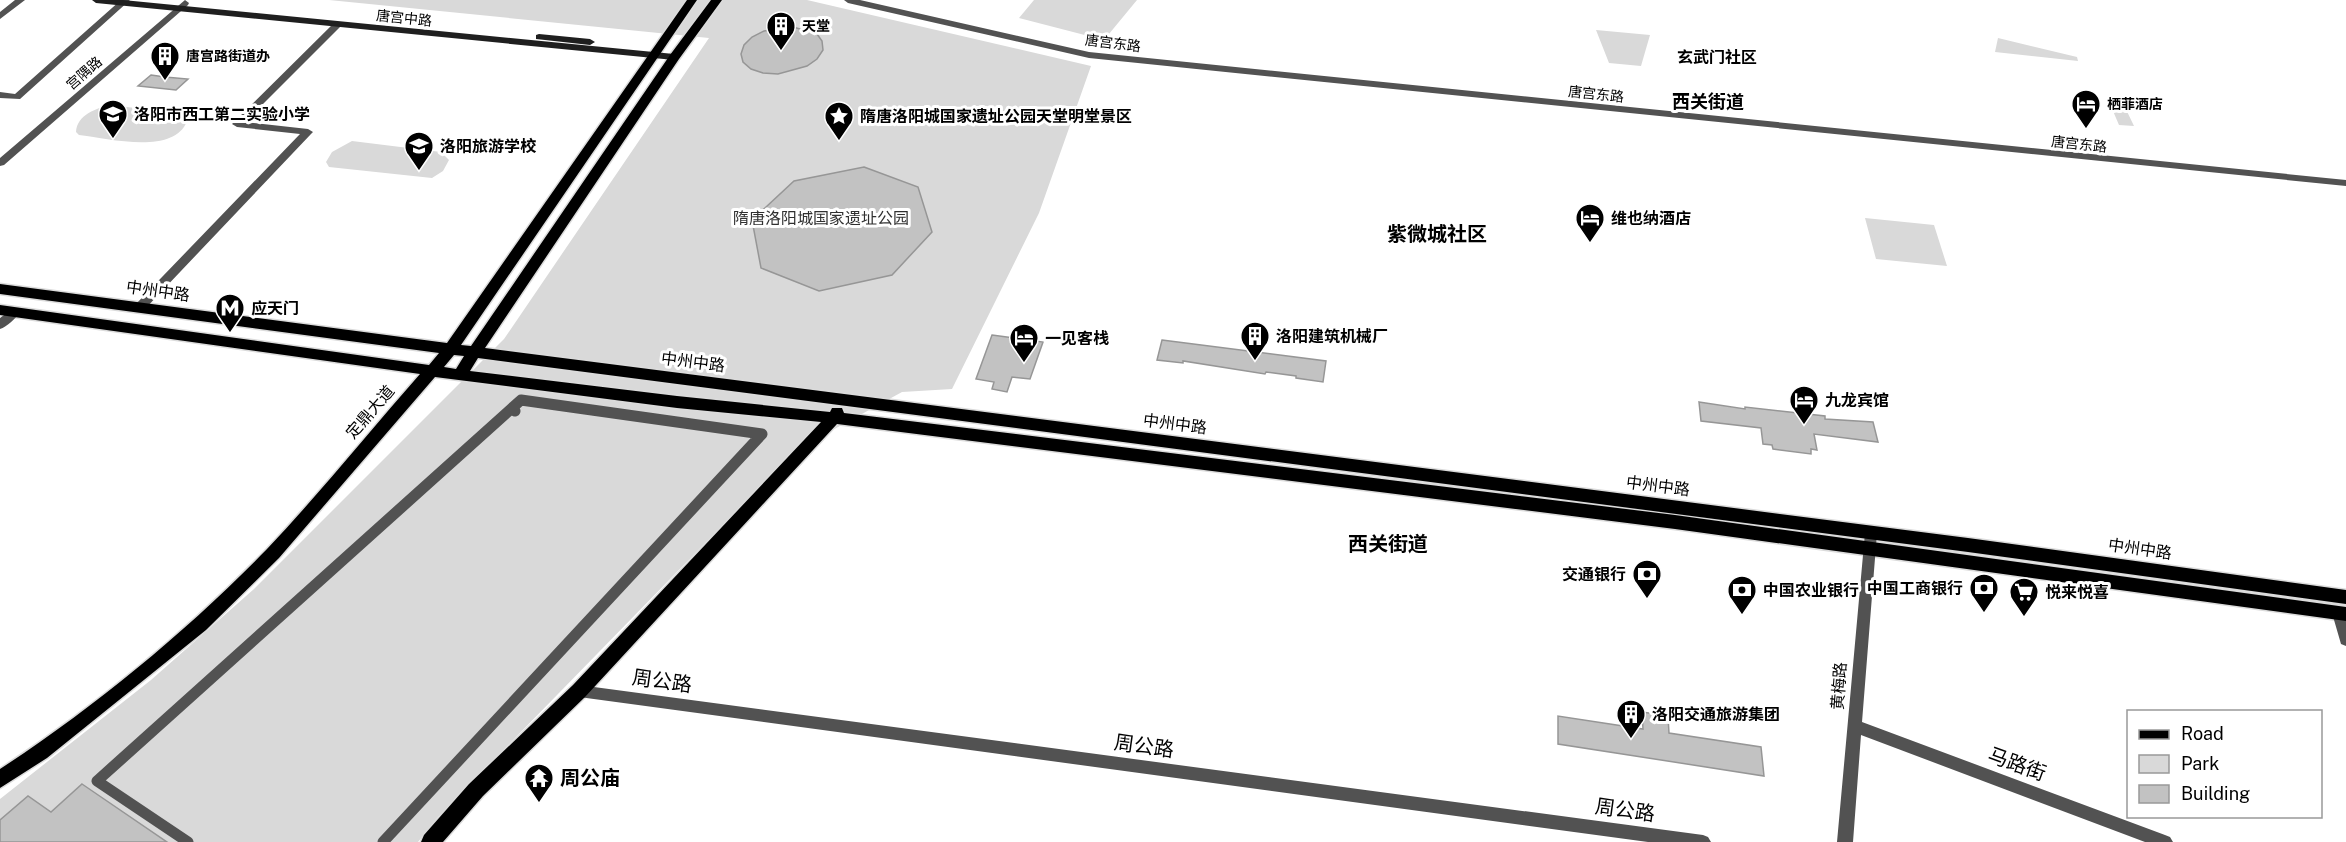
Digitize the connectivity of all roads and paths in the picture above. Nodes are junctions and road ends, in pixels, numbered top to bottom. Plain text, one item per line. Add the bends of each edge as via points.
1 (21, 0) edge
2 (96, 0) edge
3 (156, 0) edge
4 (692, 0) edge
5 (717, 0) edge
6 (848, 0) edge
7 (877, 0) edge
8 (124, 1) edge
9 (182, 6) junction
10 (0, 16) edge
11 (337, 25) junction
12 (654, 52) junction
13 (676, 54) junction
14 (0, 95) edge
15 (0, 163) edge
16 (2346, 176) edge
17 (2346, 183) edge
18 (0, 289) edge
19 (139, 308) junction
20 (7, 311) edge
21 (0, 325) edge
22 (451, 349) junction
23 (475, 353) junction
24 (432, 370) junction
25 (459, 375) junction
26 (841, 400) junction
27 (834, 418) junction
28 (1870, 541) junction
29 (2346, 597) edge
30 (2342, 614) edge
31 (2346, 640) edge
32 (579, 691) junction
33 (1854, 726) junction
34 (0, 778) edge
35 (188, 842) edge
36 (383, 842) edge
37 (431, 842) edge
38 (1703, 842) edge
39 (1845, 842) edge
40 (2165, 842) edge

1 - 10 street
2 - 8 main road, 唐宫中路
3 - 9 main road, 唐宫中路
4 - 12 main road, 定鼎大道
5 - 13 main road
6 - 17 street, 唐宫东路 via 1089,55
7 - 16 street, 唐宫东路 via 1092,49
8 - 9 main road, 唐宫中路
8 - 14 street via 17,97
9 - 11 main road, 唐宫中路
9 - 12 main road, 唐宫中路
9 - 15 street, 宫隅路
11 - 12 main road, 唐宫中路
11 - 19 street via 237,124 308,132
12 - 13 main road, 唐宫中路
12 - 22 main road, 定鼎大道
13 - 23 main road
18 - 19 main road, 中州中路
19 - 22 main road, 中州中路
20 - 21 street
20 - 24 main road, 中州中路
22 - 23 main road, 中州中路
22 - 24 main road, 定鼎大道
23 - 25 main road
23 - 26 main road, 中州中路
24 - 25 main road, 中州中路
24 - 34 main road, 定鼎大道 via 273,553 200,625 41,752
25 - 27 main road, 中州中路
26 - 27 main road
26 - 28 main road, 中州中路
27 - 28 main road, 中州中路 via 1675,522
27 - 32 main road
28 - 29 main road, 中州中路
28 - 30 main road, 中州中路
28 - 33 street, 黄梅路
30 - 31 street
32 - 37 main road via 476,790
32 - 38 street, 周公路
33 - 39 street, 黄梅路
33 - 40 street, 马路街
35 - 36 street via 97,781 521,400 762,434

